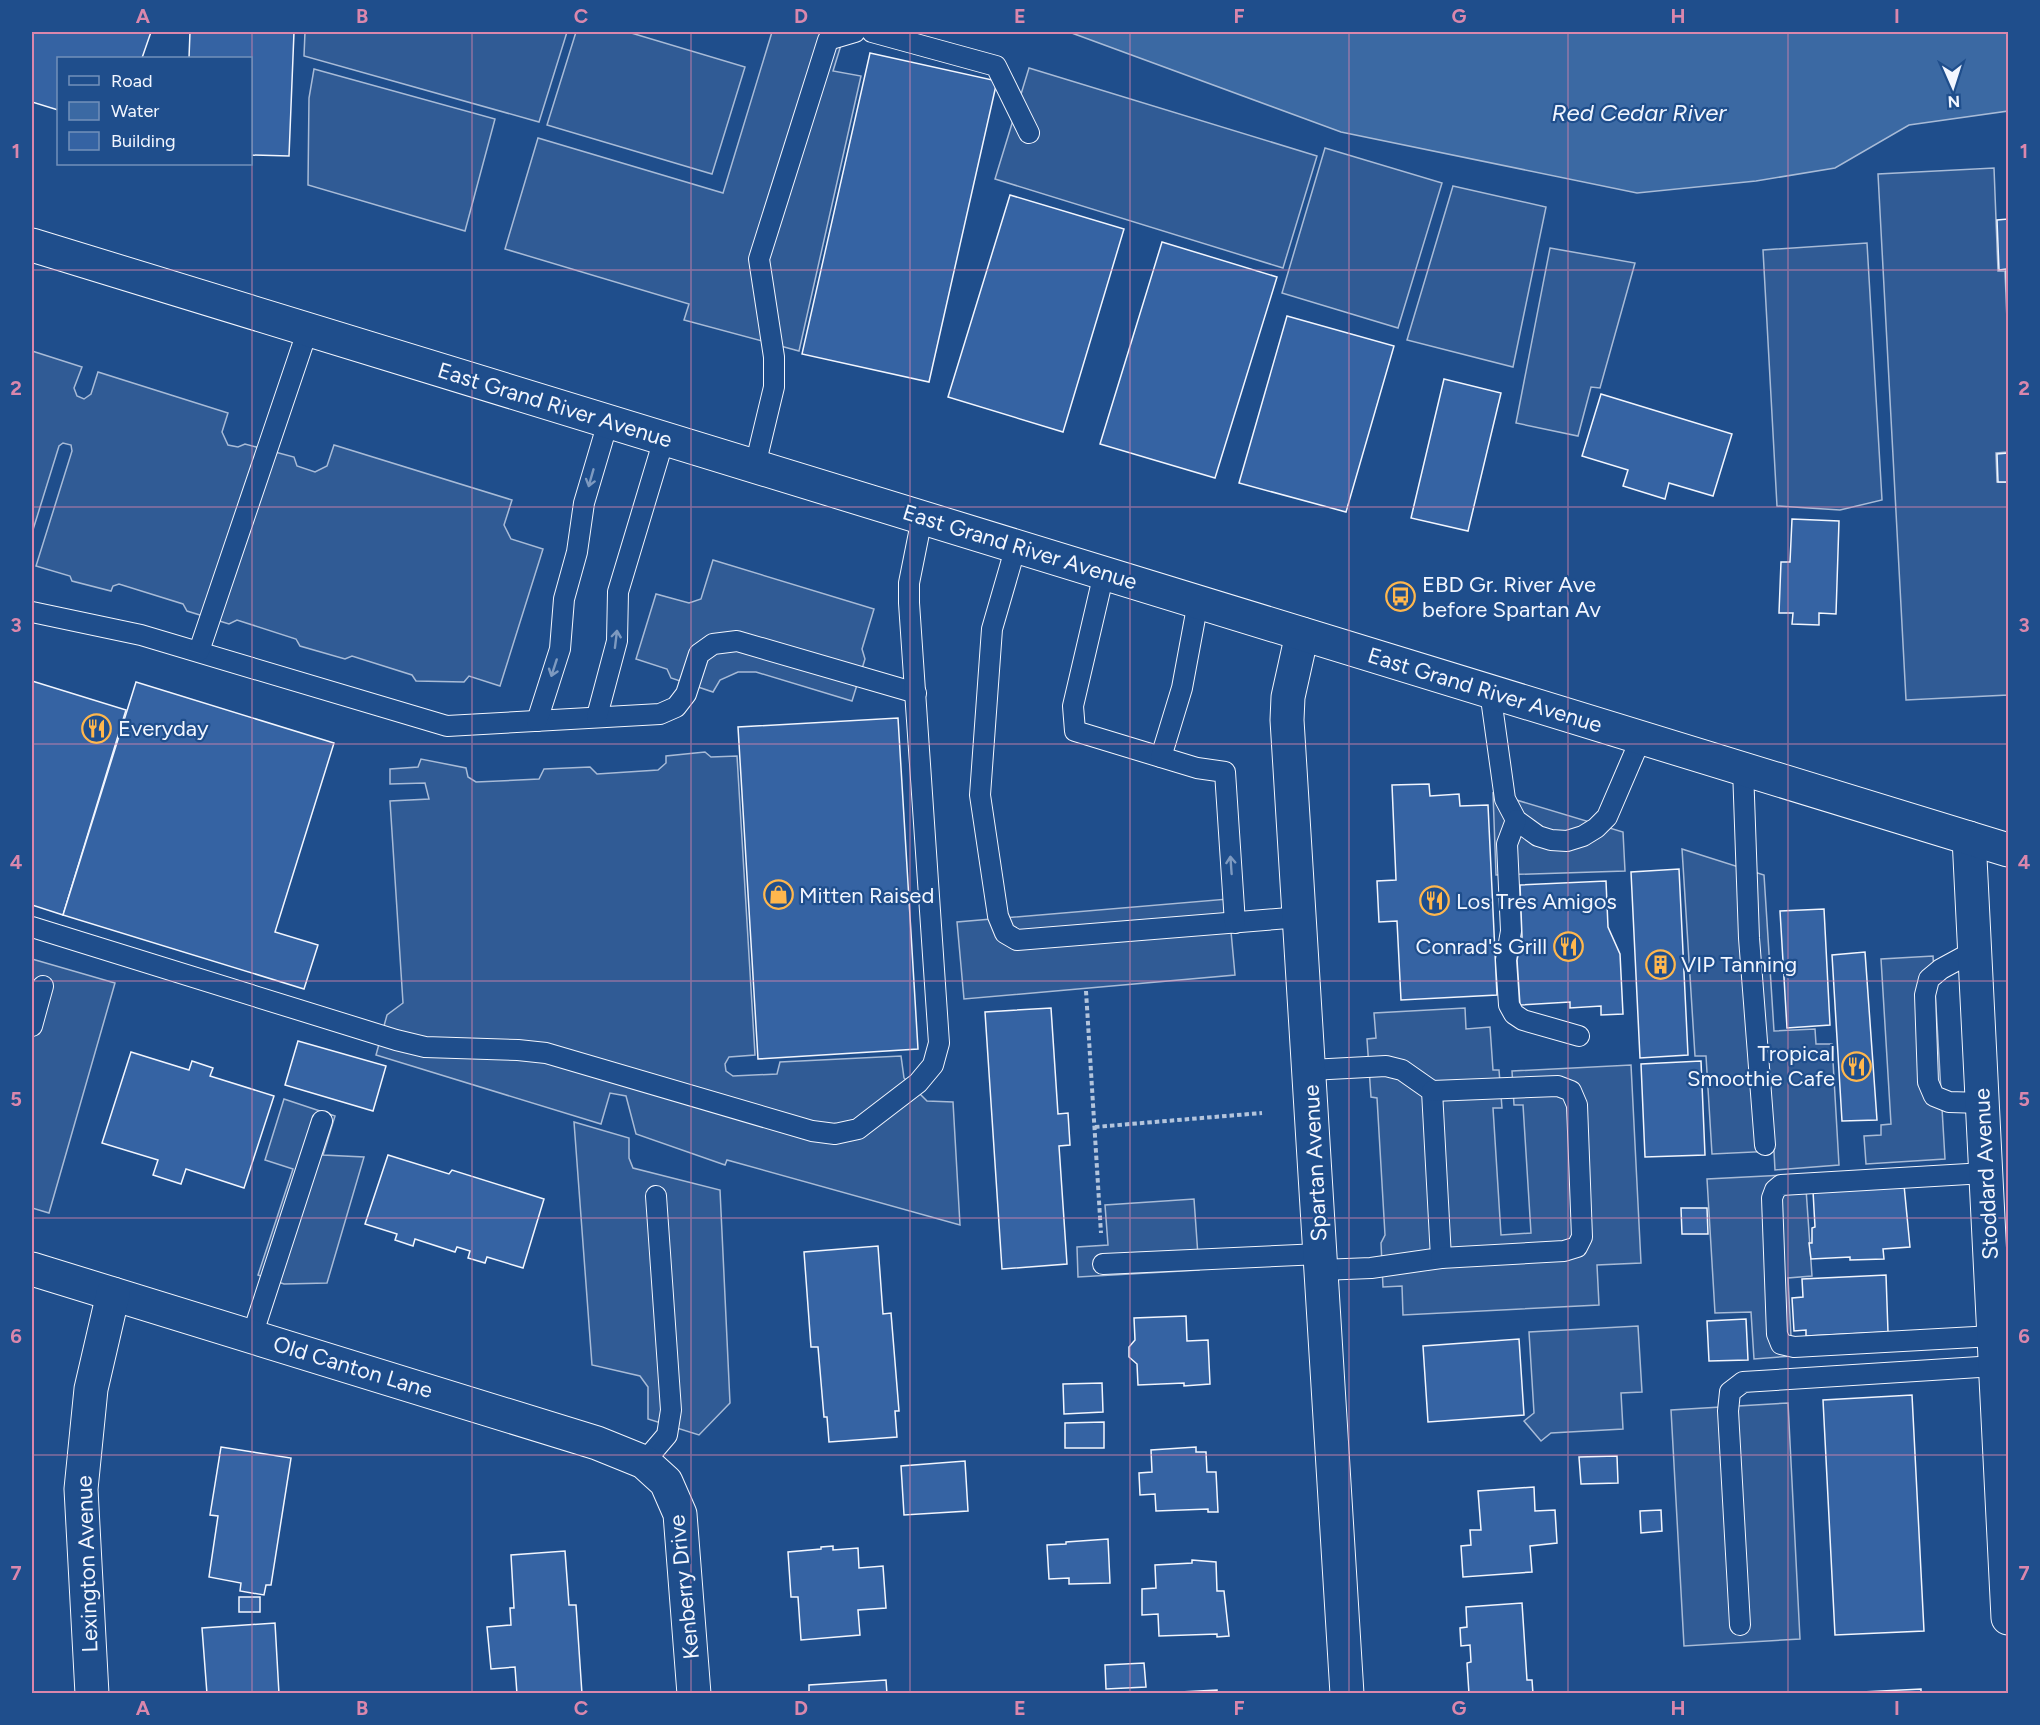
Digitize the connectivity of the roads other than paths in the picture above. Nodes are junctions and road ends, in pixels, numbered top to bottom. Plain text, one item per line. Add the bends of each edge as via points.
1 (855, 32) edge
2 (872, 32) edge
3 (1029, 133) dead end
4 (32, 245) edge
5 (308, 329) junction
6 (608, 422) junction
7 (664, 439) junction
8 (754, 466) junction
9 (922, 518) junction
10 (1016, 546) junction
11 (1104, 573) junction
12 (1198, 602) junction
13 (32, 612) edge
14 (1302, 634) junction
15 (199, 651) junction
16 (1490, 691) junction
17 (916, 693) junction
18 (597, 716) junction
19 (537, 721) junction
20 (1641, 738) junction
21 (1161, 757) junction
22 (1743, 769) junction
23 (1516, 820) junction
24 (1969, 838) junction
25 (2008, 850) edge
26 (1301, 917) junction
27 (1235, 923) junction
28 (32, 927) edge
29 (1976, 950) junction
30 (43, 986) dead end
31 (32, 1026) edge
32 (1579, 1036) dead end
33 (1310, 1070) junction
34 (1432, 1091) junction
35 (1982, 1103) junction
36 (322, 1121) dead end
37 (1765, 1145) dead end
38 (1985, 1173) junction
39 (656, 1196) dead end
40 (1999, 1256) edge
41 (1441, 1258) junction
42 (1321, 1262) junction
43 (1103, 1264) road end
44 (32, 1269) edge
45 (112, 1294) junction
46 (252, 1336) junction
47 (1994, 1351) junction
48 (2003, 1410) edge
49 (655, 1472) junction
50 (2007, 1578) edge
51 (2008, 1618) edge
52 (1740, 1625) dead end
53 (92, 1694) edge
54 (694, 1694) edge
55 (1347, 1694) edge

1 - 8 lane via 828,40 759,259 774,357 774,387
2 - 3 lane via 996,66
4 - 5 street, East Grand River Avenue
5 - 6 street, East Grand River Avenue
5 - 15 lane
6 - 7 street, East Grand River Avenue
6 -> 19 lane via 584,503 577,552 564,599 560,649
7 - 8 street, East Grand River Avenue
18 -> 7 lane via 617,641 618,591
8 - 9 street, East Grand River Avenue
9 - 10 street, East Grand River Avenue
9 - 17 lane via 909,583
10 - 11 street, East Grand River Avenue
10 - 27 lane via 992,629 980,795 998,916 1005,933 1017,940
11 - 12 street, East Grand River Avenue
11 - 21 lane via 1073,706 1075,731
12 - 14 street, East Grand River Avenue
12 - 21 lane via 1182,688
13 - 15 lane
14 - 16 street, East Grand River Avenue
14 - 26 street, Spartan Avenue via 1287,720
15 - 19 lane via 447,726
16 - 20 street, East Grand River Avenue
16 - 23 lane via 1505,799
17 - 18 lane via 737,641 713,644 699,654 686,694 676,707 660,714
17 - 28 lane via 939,1043 933,1065 918,1083 858,1129 835,1134 812,1131 546,1053 425,1047 396,1040
18 - 19 lane
20 - 22 street, East Grand River Avenue
20 - 23 lane via 1607,817 1596,828 1567,841 1551,840 1538,837
27 -> 21 lane via 1225,772
22 - 24 street, East Grand River Avenue
22 - 37 lane via 1749,938
23 - 32 lane via 1507,844 1509,1005 1523,1020
24 - 25 street, East Grand River Avenue
24 - 29 street, Stoddard Avenue
26 - 27 lane
26 - 33 street, Spartan Avenue
29 - 35 street, Stoddard Avenue
29 - 35 lane via 1929,979 1925,995 1928,1082 1934,1096 1949,1102
30 - 31 lane
33 - 34 lane via 1386,1066 1402,1070
33 - 42 street, Spartan Avenue
34 - 41 lane
34 - 41 lane via 1558,1086 1571,1091 1577,1105 1582,1237 1577,1247
35 - 38 street, Stoddard Avenue
36 - 46 lane
38 - 40 street, Stoddard Avenue
38 - 47 lane via 1781,1185 1772,1198 1777,1334 1781,1344 1794,1347
39 - 49 lane via 671,1410
40 - 47 street, Stoddard Avenue
41 - 42 lane via 1371,1268
42 - 43 lane
42 - 55 street, Spartan Avenue
44 - 45 street, Old Canton Lane
45 - 46 street, Old Canton Lane
45 - 53 street, Lexington Avenue via 91,1389 81,1489
46 - 49 street, Old Canton Lane via 597,1443
47 - 48 street, Stoddard Avenue
47 - 52 lane via 1743,1382 1730,1392
48 - 50 street, Stoddard Avenue
49 - 54 street, Kenberry Drive via 680,1514
50 - 51 street, Stoddard Avenue

